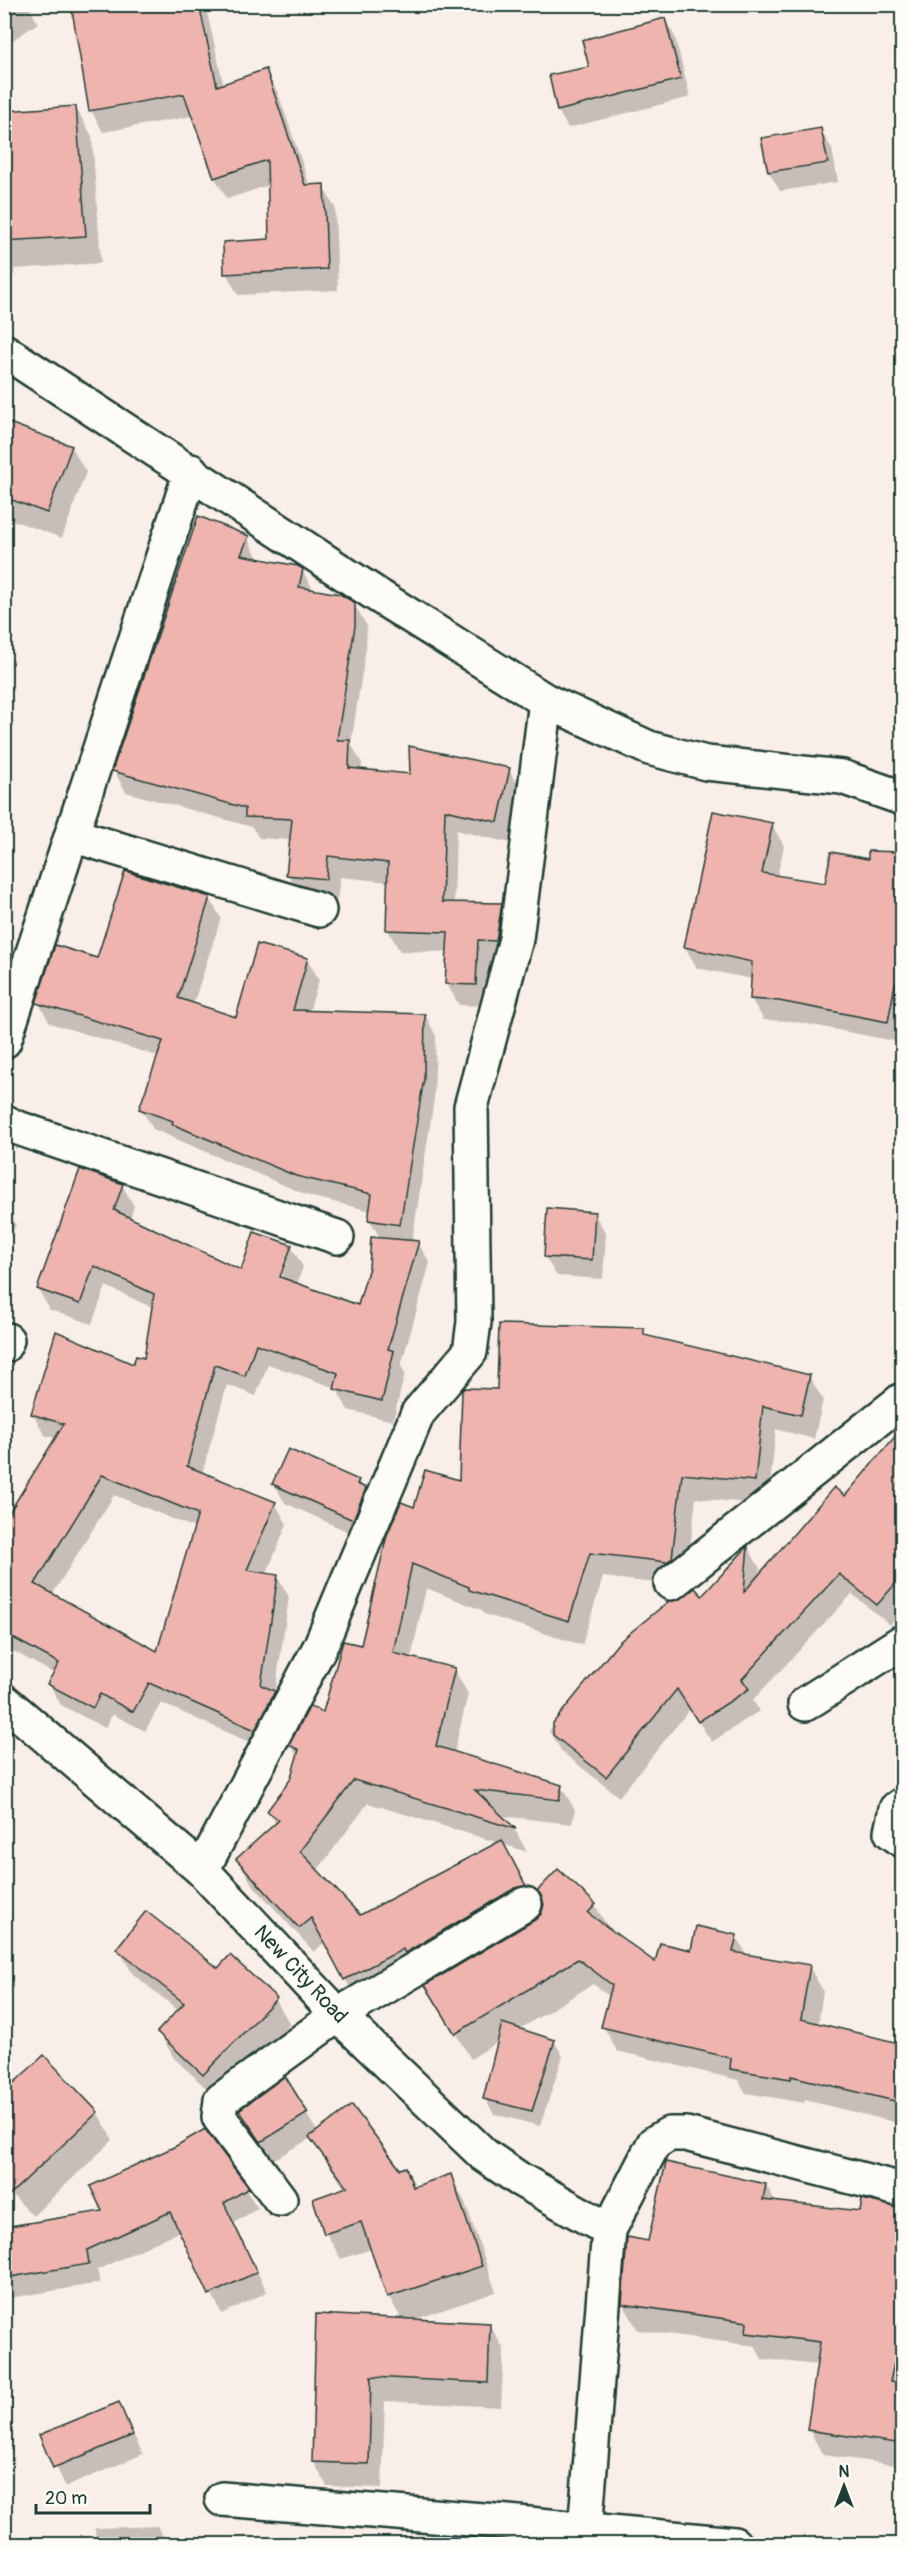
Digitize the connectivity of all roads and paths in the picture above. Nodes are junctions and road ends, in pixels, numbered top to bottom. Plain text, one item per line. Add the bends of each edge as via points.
1 (4, 351) edge
2 (191, 471) junction
3 (546, 701) junction
4 (903, 798) edge
5 (72, 835) junction
6 (318, 910) dead end
7 (4, 1041) edge
8 (4, 1121) edge
9 (337, 1238) dead end
10 (903, 1400) edge
11 (671, 1583) dead end
12 (903, 1642) edge
13 (4, 1701) edge
14 (805, 1704) dead end
15 (903, 1805) edge
16 (903, 1840) edge
17 (202, 1869) junction
18 (525, 1904) dead end
19 (338, 2015) junction
20 (903, 2190) edge
21 (280, 2199) dead end
22 (609, 2230) junction
23 (222, 2499) dead end
24 (585, 2537) edge
25 (734, 2544) edge

1 - 2 street
2 - 3 street
2 - 5 street
3 - 4 street via 660,751 706,764 842,777
3 - 17 street via 516,939 471,1107 474,1322 470,1352 418,1413 320,1647
5 - 6 street
5 - 7 street
8 - 9 street
10 - 11 street
12 - 14 street
13 - 17 street, New City Road
15 - 16 street via 896,1809 891,1832
17 - 19 street, New City Road
18 - 19 street
19 - 21 street via 220,2100 219,2117
19 - 22 street, New City Road via 484,2155
20 - 22 street via 686,2134 669,2134 649,2151
22 - 24 street
23 - 24 street
24 - 25 street

